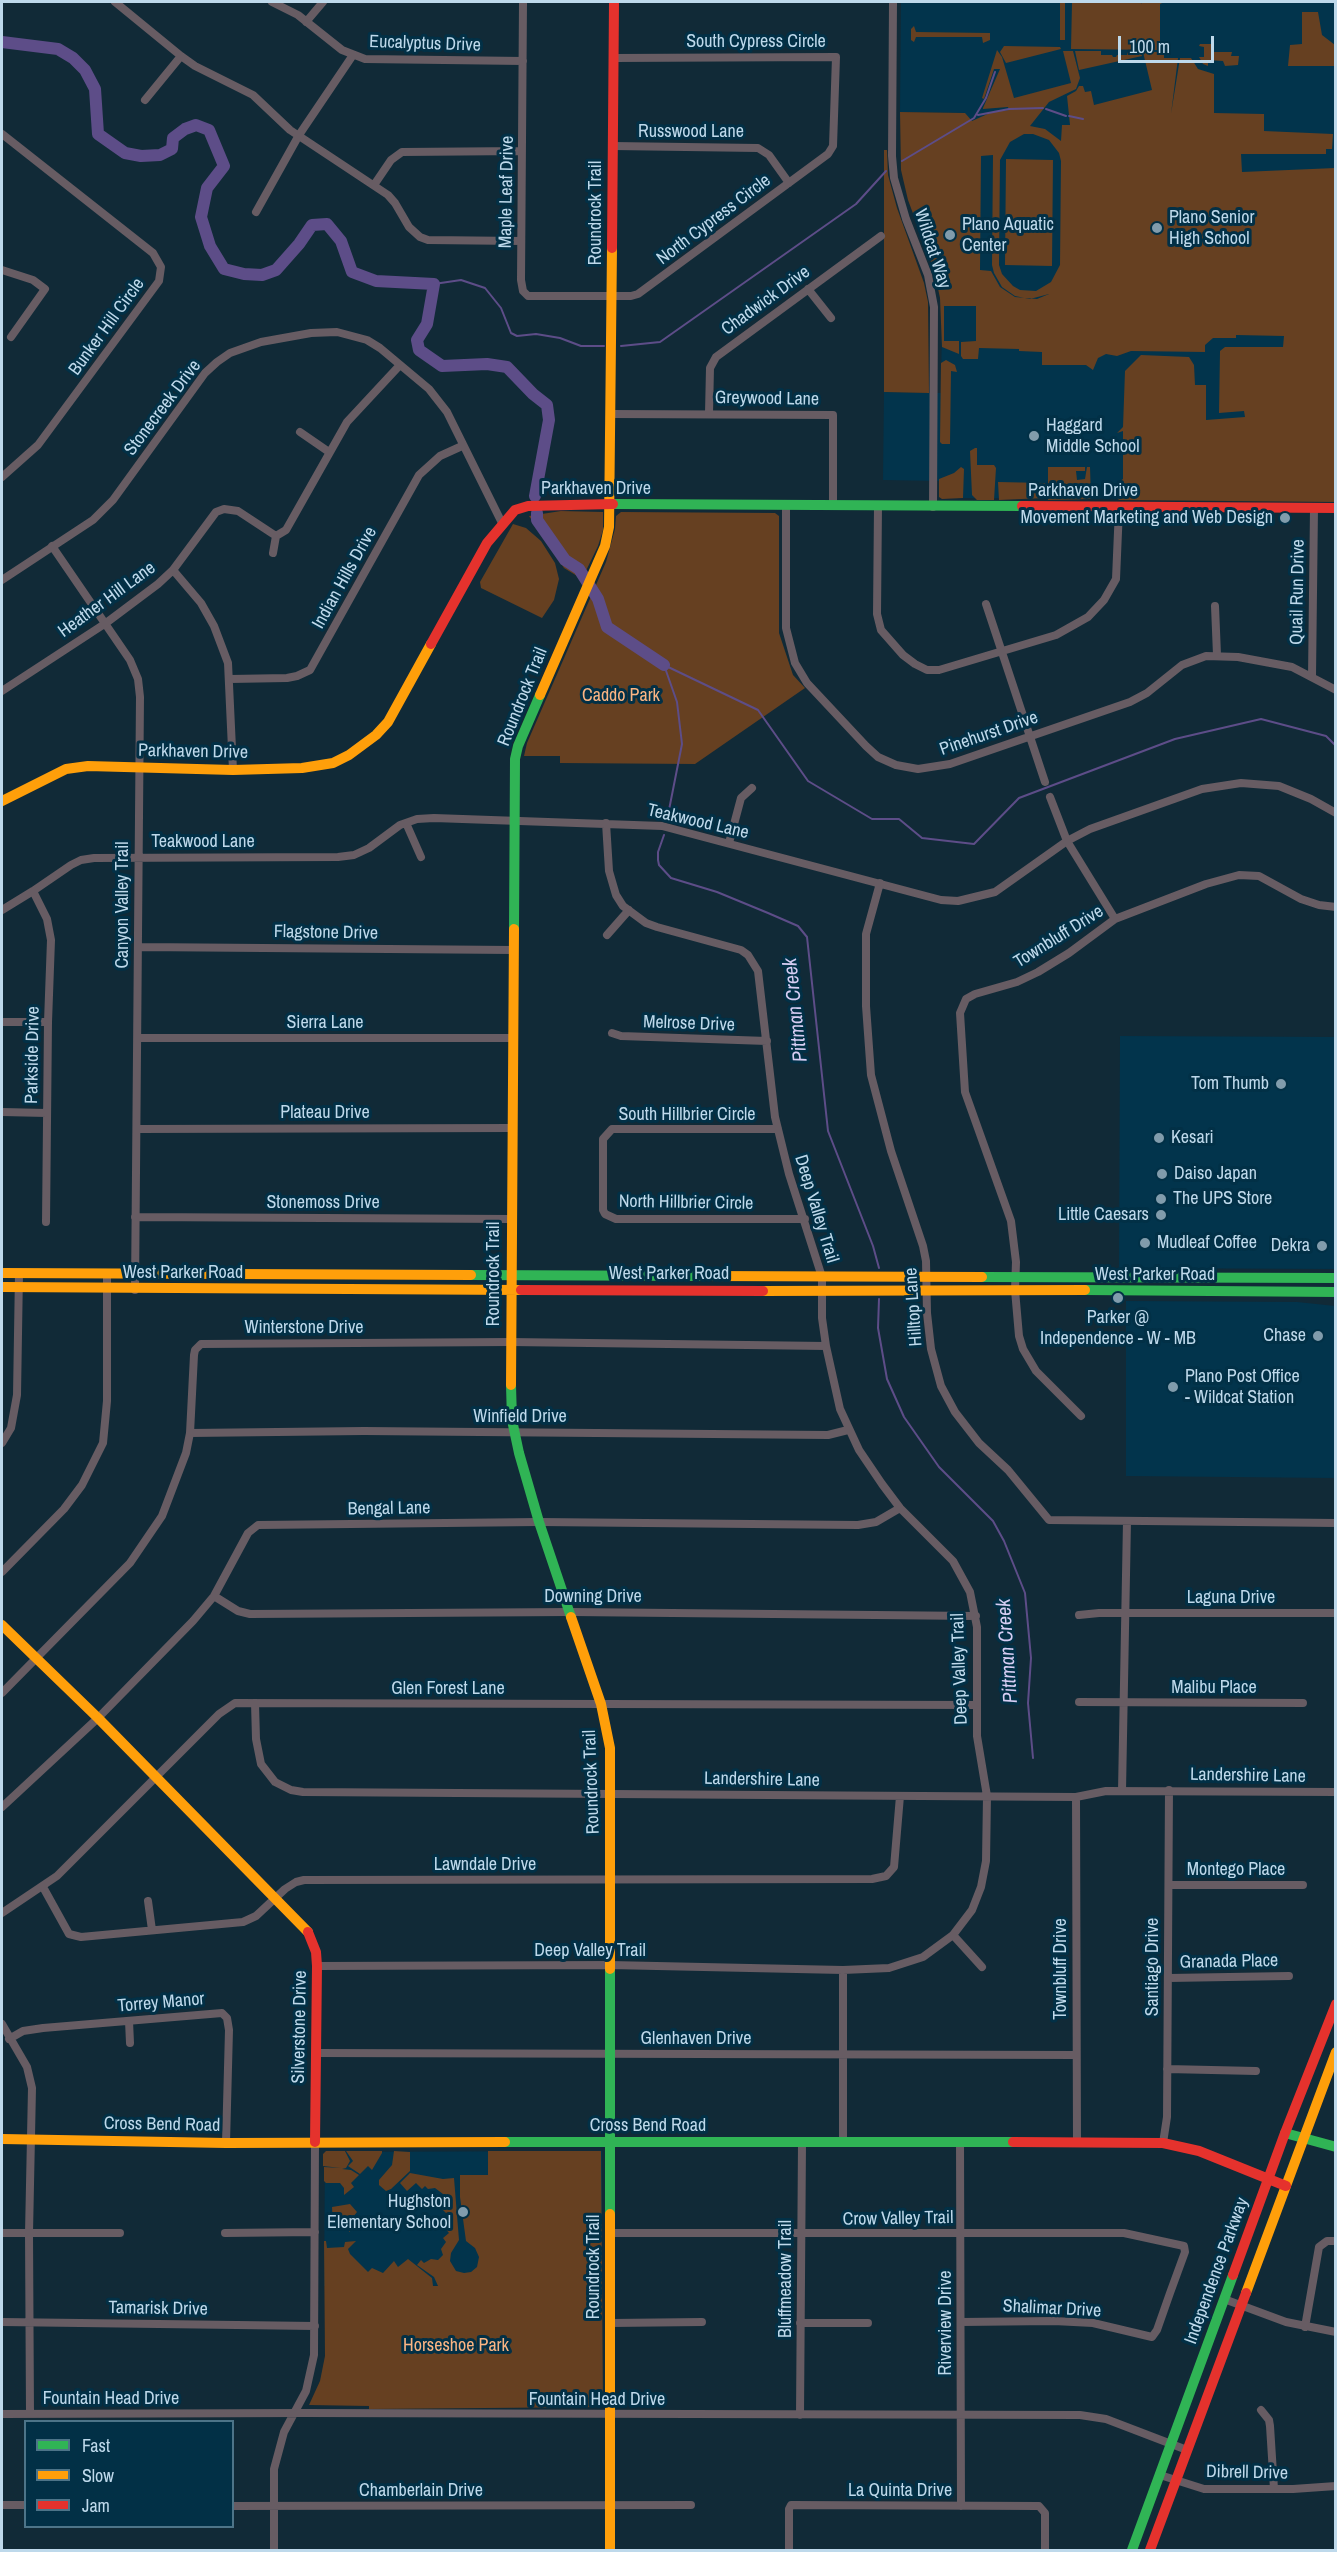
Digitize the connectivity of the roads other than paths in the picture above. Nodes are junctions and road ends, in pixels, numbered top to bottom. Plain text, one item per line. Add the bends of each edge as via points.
1 (115, 2) edge
2 (272, 2) edge
3 (323, 2) edge
4 (524, 2) edge
5 (614, 2) edge
6 (893, 2) edge
7 (306, 22) junction
8 (353, 55) junction
9 (181, 56) junction
10 (614, 58) junction
11 (523, 61) junction
12 (145, 100) dead end
13 (2, 134) edge
14 (299, 135) junction
15 (613, 146) junction
16 (522, 151) junction
17 (828, 154) joint
18 (789, 183) junction
19 (374, 185) junction
20 (256, 212) dead end
21 (881, 236) dead end
22 (521, 241) junction
23 (2, 270) edge
24 (808, 289) junction
25 (612, 296) junction
26 (831, 318) dead end
27 (11, 337) dead end
28 (400, 365) junction
29 (709, 413) junction
30 (610, 414) junction
31 (300, 432) dead end
32 (462, 446) junction
33 (328, 452) junction
34 (2, 477) edge
35 (610, 504) junction
36 (786, 505) junction
37 (832, 505) junction
38 (878, 506) junction
39 (933, 507) junction
40 (1119, 508) junction
41 (1314, 508) junction
42 (1335, 508) edge
43 (502, 522) junction
44 (276, 536) junction
45 (52, 546) junction
46 (273, 553) dead end
47 (173, 570) junction
48 (2, 580) edge
49 (986, 604) dead end
50 (1215, 606) dead end
51 (106, 623) junction
52 (1002, 651) junction
53 (1217, 655) junction
54 (1312, 676) junction
55 (230, 679) junction
56 (1335, 690) edge
57 (2, 691) edge
58 (1030, 737) junction
59 (140, 768) junction
60 (232, 770) junction
61 (1045, 782) dead end
62 (752, 788) dead end
63 (1050, 797) dead end
64 (2, 801) edge
65 (1335, 813) edge
66 (514, 821) junction
67 (406, 823) junction
68 (606, 823) junction
69 (1067, 842) junction
70 (729, 843) junction
71 (137, 857) junction
72 (421, 857) dead end
73 (880, 884) junction
74 (33, 891) junction
75 (1335, 907) edge
76 (2, 910) edge
77 (629, 910) junction
78 (1114, 919) junction
79 (607, 935) dead end
80 (139, 947) junction
81 (513, 950) junction
82 (2, 1022) edge
83 (48, 1022) junction
84 (612, 1033) dead end
85 (138, 1038) junction
86 (513, 1038) junction
87 (767, 1041) junction
88 (2, 1112) edge
89 (47, 1113) junction
90 (512, 1128) junction
91 (138, 1129) junction
92 (778, 1129) junction
93 (601, 1176) joint
94 (135, 1217) junction
95 (511, 1219) junction
96 (805, 1219) junction
97 (46, 1222) dead end
98 (2, 1273) edge
99 (19, 1273) junction
100 (107, 1273) junction
101 (135, 1274) junction
102 (511, 1276) junction
103 (822, 1277) junction
104 (927, 1277) junction
105 (1016, 1277) junction
106 (1094, 1277) junction
107 (1169, 1278) junction
108 (1252, 1278) junction
109 (1335, 1278) edge
110 (2, 1287) edge
111 (19, 1288) junction
112 (107, 1290) junction
113 (135, 1290) junction
114 (511, 1290) junction
115 (1015, 1290) junction
116 (1093, 1291) junction
117 (822, 1292) junction
118 (926, 1292) junction
119 (1169, 1292) junction
120 (1252, 1292) junction
121 (1335, 1292) edge
122 (510, 1342) junction
123 (826, 1346) junction
124 (1081, 1416) dead end
125 (848, 1430) junction
126 (514, 1432) junction
127 (190, 1433) junction
128 (2, 1443) edge
129 (900, 1508) junction
130 (1127, 1521) junction
131 (539, 1522) junction
132 (1335, 1523) edge
133 (2, 1572) edge
134 (214, 1596) junction
135 (571, 1612) junction
136 (1127, 1613) junction
137 (1335, 1613) edge
138 (1079, 1615) dead end
139 (976, 1616) junction
140 (2, 1625) edge
141 (35, 1660) junction
142 (2, 1693) edge
143 (1079, 1702) dead end
144 (255, 1703) junction
145 (1124, 1703) junction
146 (1303, 1703) dead end
147 (601, 1704) junction
148 (976, 1705) junction
149 (98, 1718) junction
150 (156, 1779) junction
151 (1169, 1790) junction
152 (1122, 1791) junction
153 (1335, 1792) edge
154 (610, 1793) junction
155 (900, 1796) junction
156 (987, 1796) junction
157 (1076, 1797) junction
158 (2, 1807) edge
159 (610, 1880) junction
160 (1169, 1885) junction
161 (1303, 1885) dead end
162 (43, 1887) junction
163 (275, 1899) junction
164 (148, 1901) dead end
165 (2, 1913) edge
166 (152, 1930) junction
167 (953, 1935) junction
168 (610, 1965) junction
169 (318, 1966) junction
170 (982, 1967) dead end
171 (843, 1970) junction
172 (1289, 1976) dead end
173 (1169, 1978) junction
174 (1335, 2004) edge
175 (129, 2021) junction
176 (2, 2024) edge
177 (9, 2039) junction
178 (130, 2043) dead end
179 (1335, 2052) edge
180 (316, 2053) junction
181 (610, 2053) junction
182 (843, 2055) junction
183 (1076, 2055) junction
184 (1167, 2069) junction
185 (1256, 2071) dead end
186 (1285, 2133) junction
187 (2, 2139) edge
188 (31, 2139) junction
189 (1304, 2139) junction
190 (960, 2140) junction
191 (1077, 2141) junction
192 (315, 2142) junction
193 (610, 2142) junction
194 (226, 2143) junction
195 (802, 2143) junction
196 (843, 2143) junction
197 (1163, 2143) junction
198 (1335, 2147) edge
199 (1269, 2179) junction
200 (1286, 2186) junction
201 (315, 2232) junction
202 (2, 2233) edge
203 (29, 2233) junction
204 (120, 2233) dead end
205 (225, 2233) dead end
206 (611, 2233) junction
207 (960, 2233) junction
208 (801, 2235) junction
209 (1335, 2241) edge
210 (1184, 2246) joint
211 (1224, 2299) junction
212 (1241, 2306) junction
213 (2, 2322) edge
214 (31, 2322) junction
215 (702, 2322) dead end
216 (961, 2322) junction
217 (611, 2323) junction
218 (800, 2323) junction
219 (868, 2323) dead end
220 (315, 2326) junction
221 (1305, 2327) junction
222 (1335, 2332) edge
223 (1261, 2410) dead end
224 (295, 2413) junction
225 (2, 2414) edge
226 (30, 2414) junction
227 (610, 2415) junction
228 (800, 2415) junction
229 (961, 2415) junction
230 (1172, 2445) junction
231 (1187, 2451) junction
232 (1160, 2475) junction
233 (1176, 2481) junction
234 (1335, 2486) edge
235 (1274, 2489) junction
236 (2, 2505) edge
237 (24, 2505) edge
238 (691, 2505) dead end
239 (234, 2506) edge
240 (274, 2506) junction
241 (610, 2506) junction
242 (961, 2506) junction
243 (274, 2550) edge
244 (610, 2550) edge
245 (789, 2550) edge
246 (1045, 2550) edge
247 (1132, 2550) edge
248 (1150, 2550) edge

1 - 9 street
2 - 7 street, Eucalyptus Drive
3 - 7 street
4 - 11 street, Maple Leaf Drive
5 - 10 street, Roundrock Trail
6 - 39 street, Wildcat Way via 894,178 928,275 934,307
7 - 8 street, Eucalyptus Drive
8 - 11 street, Eucalyptus Drive via 381,60
8 - 14 street
9 - 12 street
9 - 14 street via 253,94
10 - 15 street, Roundrock Trail
10 - 17 street, South Cypress Circle via 836,57 835,139
11 - 16 street, Maple Leaf Drive
13 - 34 street, Bunker Hill Circle via 153,253 161,267 159,281 38,445
14 - 19 street
14 - 20 street
15 - 18 street, Russwood Lane via 758,148 769,155
15 - 25 street, Roundrock Trail
16 - 19 street via 402,152 391,160
16 - 22 street, Maple Leaf Drive
17 - 18 street, North Cypress Circle
18 - 25 street, North Cypress Circle via 647,289 631,296
19 - 22 street via 395,203 405,222 420,237
21 - 24 street, Chadwick Drive
22 - 25 street, Maple Leaf Drive via 521,280 526,296
23 - 27 street via 33,280 45,289
24 - 26 street
24 - 29 street, Chadwick Drive via 716,357 710,368
25 - 30 street, Roundrock Trail
28 - 32 street, Stonecreek Drive via 429,389 447,412
28 - 33 street via 347,422
28 - 45 street, Stonecreek Drive via 367,340 337,332 287,336 231,353 205,373 113,500 93,520
29 - 30 street, Greywood Lane
29 - 37 street, Greywood Lane via 833,415
30 - 35 street, Roundrock Trail
31 - 33 street
32 - 43 street, Stonecreek Drive
32 - 55 street, Indian Hills Drive via 440,456 419,475 310,670 287,678
33 - 44 street via 285,530
35 - 36 street, Parkhaven Drive
35 - 43 street, Parkhaven Drive via 528,506 515,510
35 - 66 street, Roundrock Trail via 605,546 518,746
36 - 37 street, Parkhaven Drive
36 - 58 street, Pinehurst Drive via 786,628 791,652 807,683 866,746 896,765 928,769
37 - 38 street, Parkhaven Drive
38 - 39 street, Parkhaven Drive
38 - 52 street via 877,614 881,630 892,644 927,670 952,668
39 - 40 street, Parkhaven Drive
40 - 41 street, Parkhaven Drive
40 - 52 street via 1116,579 1104,600 1088,616 1056,635
41 - 42 street, Parkhaven Drive
41 - 54 street, Quail Run Drive
43 - 60 street, Parkhaven Drive via 467,577 388,722 376,735 333,763
44 - 46 street
44 - 47 street, Heather Hill Lane via 238,511 224,509 216,512
45 - 48 street, Stonecreek Drive
45 - 51 street, Canyon Valley Trail
47 - 51 street, Heather Hill Lane
47 - 55 street via 201,603 214,626
49 - 52 street
50 - 53 street
51 - 57 street, Heather Hill Lane
51 - 59 street, Canyon Valley Trail via 138,679
52 - 58 street
53 - 54 street, Pinehurst Drive via 1282,665
53 - 58 street, Pinehurst Drive via 1182,664 1139,698
54 - 56 street, Pinehurst Drive
55 - 60 street
58 - 61 street
59 - 60 street, Parkhaven Drive
59 - 64 street, Parkhaven Drive via 66,769
59 - 71 street, Canyon Valley Trail
62 - 70 street via 741,798
63 - 69 street
65 - 69 street, Teakwood Lane via 1286,788 1242,783 1202,789 1090,829
66 - 67 street, Teakwood Lane via 434,818
66 - 68 street, Teakwood Lane
66 - 81 street, Roundrock Trail
67 - 71 street, Teakwood Lane via 354,855
67 - 72 street
68 - 70 street, Teakwood Lane via 662,826
68 - 77 street, Deep Valley Trail via 611,883 616,896
69 - 73 street, Teakwood Lane via 1009,884 978,898 941,900
69 - 78 street
70 - 73 street, Teakwood Lane
71 - 74 street, Teakwood Lane via 81,860
71 - 80 street, Canyon Valley Trail
73 - 104 street, Hilltop Lane via 866,934 871,1075 923,1246
74 - 76 street, Teakwood Lane
74 - 83 street, Parkside Drive via 50,929
75 - 78 street, Townbluff Drive via 1310,903 1249,874 1206,884
77 - 79 street
77 - 87 street, Deep Valley Trail via 646,923 748,955 758,971
78 - 105 street, Townbluff Drive via 1038,972 966,999 960,1013 964,1092 1011,1221
80 - 81 street, Flagstone Drive
80 - 85 street, Canyon Valley Trail
81 - 86 street, Roundrock Trail
82 - 83 street
83 - 89 street, Parkside Drive
84 - 87 street, Melrose Drive
85 - 86 street, Sierra Lane
85 - 91 street, Canyon Valley Trail
86 - 90 street, Roundrock Trail
87 - 92 street, Deep Valley Trail
88 - 89 street
89 - 97 street, Parkside Drive
90 - 91 street, Plateau Drive
90 - 95 street, Roundrock Trail
91 - 94 street, Canyon Valley Trail
92 - 93 street, South Hillbrier Circle via 612,1130 603,1139
92 - 96 street, Deep Valley Trail
93 - 96 street, North Hillbrier Circle via 603,1209 615,1219
94 - 95 street, Stonemoss Drive
94 - 101 street, Canyon Valley Trail
95 - 102 street, Roundrock Trail
96 - 103 street, Deep Valley Trail
98 - 99 street, West Parker Road
99 - 100 street, West Parker Road
99 - 111 street
100 - 101 street, West Parker Road
100 - 112 street
101 - 102 street, West Parker Road
101 - 113 street, Canyon Valley Trail
102 - 103 street, West Parker Road
102 - 114 street, Roundrock Trail
103 - 104 street, West Parker Road
103 - 117 street, Deep Valley Trail
104 - 105 street, West Parker Road
104 - 118 street, Hilltop Lane
105 - 106 street, West Parker Road
105 - 115 street, Townbluff Drive
106 - 107 street, West Parker Road
106 - 116 street
107 - 108 street, West Parker Road
107 - 119 street
108 - 109 street, West Parker Road
108 - 120 street
110 - 111 street, West Parker Road
111 - 112 street, West Parker Road
111 - 128 street via 15,1413
112 - 113 street, West Parker Road
112 - 133 street via 106,1425 99,1455 64,1509
113 - 114 street, West Parker Road
114 - 117 street, West Parker Road
114 - 122 street, Roundrock Trail
115 - 116 street, West Parker Road
115 - 118 street, West Parker Road
115 - 124 street, Townbluff Drive via 1019,1336 1028,1360 1048,1386
116 - 119 street, West Parker Road
117 - 118 street, West Parker Road
117 - 123 street, Deep Valley Trail
118 - 130 street, Hilltop Lane via 931,1349 941,1386 979,1443 1008,1470 1046,1518
119 - 120 street, West Parker Road
120 - 121 street, West Parker Road
122 - 123 street, Winterstone Drive
122 - 126 street, Roundrock Trail
122 - 127 street, Winterstone Drive via 201,1344 194,1356
123 - 125 street, Deep Valley Trail
125 - 126 street, Winfield Drive via 828,1435
125 - 129 street, Deep Valley Trail
126 - 127 street, Winfield Drive
126 - 131 street, Roundrock Trail
127 - 141 street, Winterstone Drive via 171,1496 142,1548
129 - 131 street, Bengal Lane via 876,1522 858,1525
129 - 139 street, Deep Valley Trail via 953,1561 967,1583
130 - 132 street, Hilltop Lane
130 - 136 street
131 - 134 street, Bengal Lane via 258,1525 248,1533
131 - 135 street, Roundrock Trail
134 - 135 street, Downing Drive via 250,1614
134 - 149 street, Bengal Lane
135 - 139 street, Downing Drive
135 - 147 street, Roundrock Trail
136 - 137 street, Laguna Drive
136 - 138 street, Laguna Drive
136 - 145 street
139 - 148 street, Deep Valley Trail
140 - 141 street, Silverstone Drive
141 - 142 street, Winterstone Drive
141 - 149 street, Silverstone Drive
143 - 145 street, Malibu Place
144 - 147 street, Glen Forest Lane
144 - 150 street, Glen Forest Lane via 228,1707
144 - 154 street, Landershire Lane via 261,1764 275,1782 291,1790
145 - 146 street, Malibu Place
145 - 152 street
147 - 148 street, Glen Forest Lane
147 - 154 street, Roundrock Trail via 610,1748
148 - 156 street, Deep Valley Trail via 976,1736
149 - 150 street, Silverstone Drive
149 - 158 street, Bengal Lane
150 - 162 street, Glen Forest Lane
150 - 163 street, Silverstone Drive
151 - 152 street, Landershire Lane
151 - 153 street, Landershire Lane
151 - 160 street, Santiago Drive
152 - 157 street, Landershire Lane
154 - 155 street, Landershire Lane
154 - 159 street, Roundrock Trail
155 - 156 street, Landershire Lane
155 - 159 street, Lawndale Drive via 896,1862 891,1872 880,1878
156 - 157 street, Landershire Lane
156 - 167 street, Deep Valley Trail via 986,1861 981,1887 972,1910
157 - 183 street, Townbluff Drive
159 - 163 street, Lawndale Drive via 304,1880
159 - 168 street, Roundrock Trail
160 - 161 street, Montego Place
160 - 173 street, Santiago Drive
162 - 165 street, Glen Forest Lane
162 - 166 street, Lawndale Drive via 73,1936
163 - 166 street, Lawndale Drive via 243,1922
163 - 169 street, Silverstone Drive via 309,1933
164 - 166 street
167 - 170 street
167 - 171 street, Deep Valley Trail via 923,1957 901,1965
168 - 169 street, Deep Valley Trail
168 - 171 street, Deep Valley Trail
168 - 181 street, Roundrock Trail
169 - 180 street, Silverstone Drive
171 - 182 street
172 - 173 street, Granada Place
173 - 184 street, Santiago Drive
174 - 186 street, Independence Parkway
175 - 177 street, Torrey Manor via 23,2031
175 - 178 street
175 - 194 street, Torrey Manor via 214,2013 227,2018
176 - 177 street
177 - 188 street via 30,2076
179 - 189 street, Independence Parkway
180 - 181 street, Glenhaven Drive
180 - 192 street, Silverstone Drive
181 - 182 street, Glenhaven Drive
181 - 193 street, Roundrock Trail
182 - 183 street, Glenhaven Drive
182 - 196 street
183 - 191 street, Townbluff Drive
184 - 185 street
184 - 197 street, Santiago Drive
186 - 189 street
186 - 199 street, Independence Parkway
187 - 188 street, Cross Bend Road
188 - 194 street, Cross Bend Road
188 - 203 street
189 - 198 street
189 - 200 street, Independence Parkway
190 - 191 street, Cross Bend Road
190 - 196 street, Cross Bend Road
190 - 207 street, Riverview Drive
191 - 197 street, Cross Bend Road
192 - 193 street, Cross Bend Road
192 - 194 street, Cross Bend Road
192 - 201 street, Silverstone Drive
193 - 195 street, Cross Bend Road
193 - 206 street, Roundrock Trail
195 - 196 street, Cross Bend Road
195 - 208 street, Bluffmeadow Trail
197 - 199 street, Cross Bend Road via 1199,2151
199 - 200 street, Cross Bend Road
199 - 211 street, Independence Parkway
200 - 212 street, Independence Parkway
201 - 205 street
201 - 220 street, Silverstone Drive
202 - 203 street
203 - 204 street
203 - 214 street
206 - 208 street, Crow Valley Trail
206 - 217 street, Roundrock Trail
207 - 208 street, Crow Valley Trail
207 - 210 street, Crow Valley Trail via 1124,2233
207 - 216 street, Riverview Drive
208 - 218 street, Bluffmeadow Trail
209 - 221 street via 1319,2247
210 - 216 street, Shalimar Drive via 1178,2273 1152,2337 1093,2324
211 - 212 street
211 - 230 street, Independence Parkway
212 - 221 street
212 - 231 street, Independence Parkway
213 - 214 street, Tamarisk Drive
214 - 220 street, Tamarisk Drive
214 - 226 street
215 - 217 street
216 - 229 street, Riverview Drive
217 - 227 street, Roundrock Trail
218 - 219 street
218 - 228 street, Bluffmeadow Trail
220 - 224 street, Silverstone Drive via 311,2374
221 - 222 street
223 - 235 street via 1270,2426
224 - 226 street, Fountain Head Drive
224 - 227 street, Fountain Head Drive
224 - 240 street, Silverstone Drive via 284,2432 276,2460
225 - 226 street, Fountain Head Drive
227 - 228 street, Fountain Head Drive
227 - 241 street, Roundrock Trail
228 - 229 street, Fountain Head Drive
229 - 230 street, Fountain Head Drive via 1089,2415
229 - 242 street, Riverview Drive
230 - 231 street, Fountain Head Drive
230 - 232 street, Independence Parkway
231 - 233 street, Independence Parkway
232 - 233 street, Dibrell Drive
232 - 247 street, Independence Parkway
233 - 235 street, Dibrell Drive via 1204,2489
233 - 248 street, Independence Parkway
234 - 235 street, Dibrell Drive
236 - 237 street
238 - 241 street, Chamberlain Drive
239 - 240 street, Chamberlain Drive
240 - 241 street, Chamberlain Drive
240 - 243 street, Silverstone Drive
241 - 244 street, Roundrock Trail
242 - 245 street, La Quinta Drive via 791,2505
242 - 246 street, La Quinta Drive via 1039,2506 1044,2510

